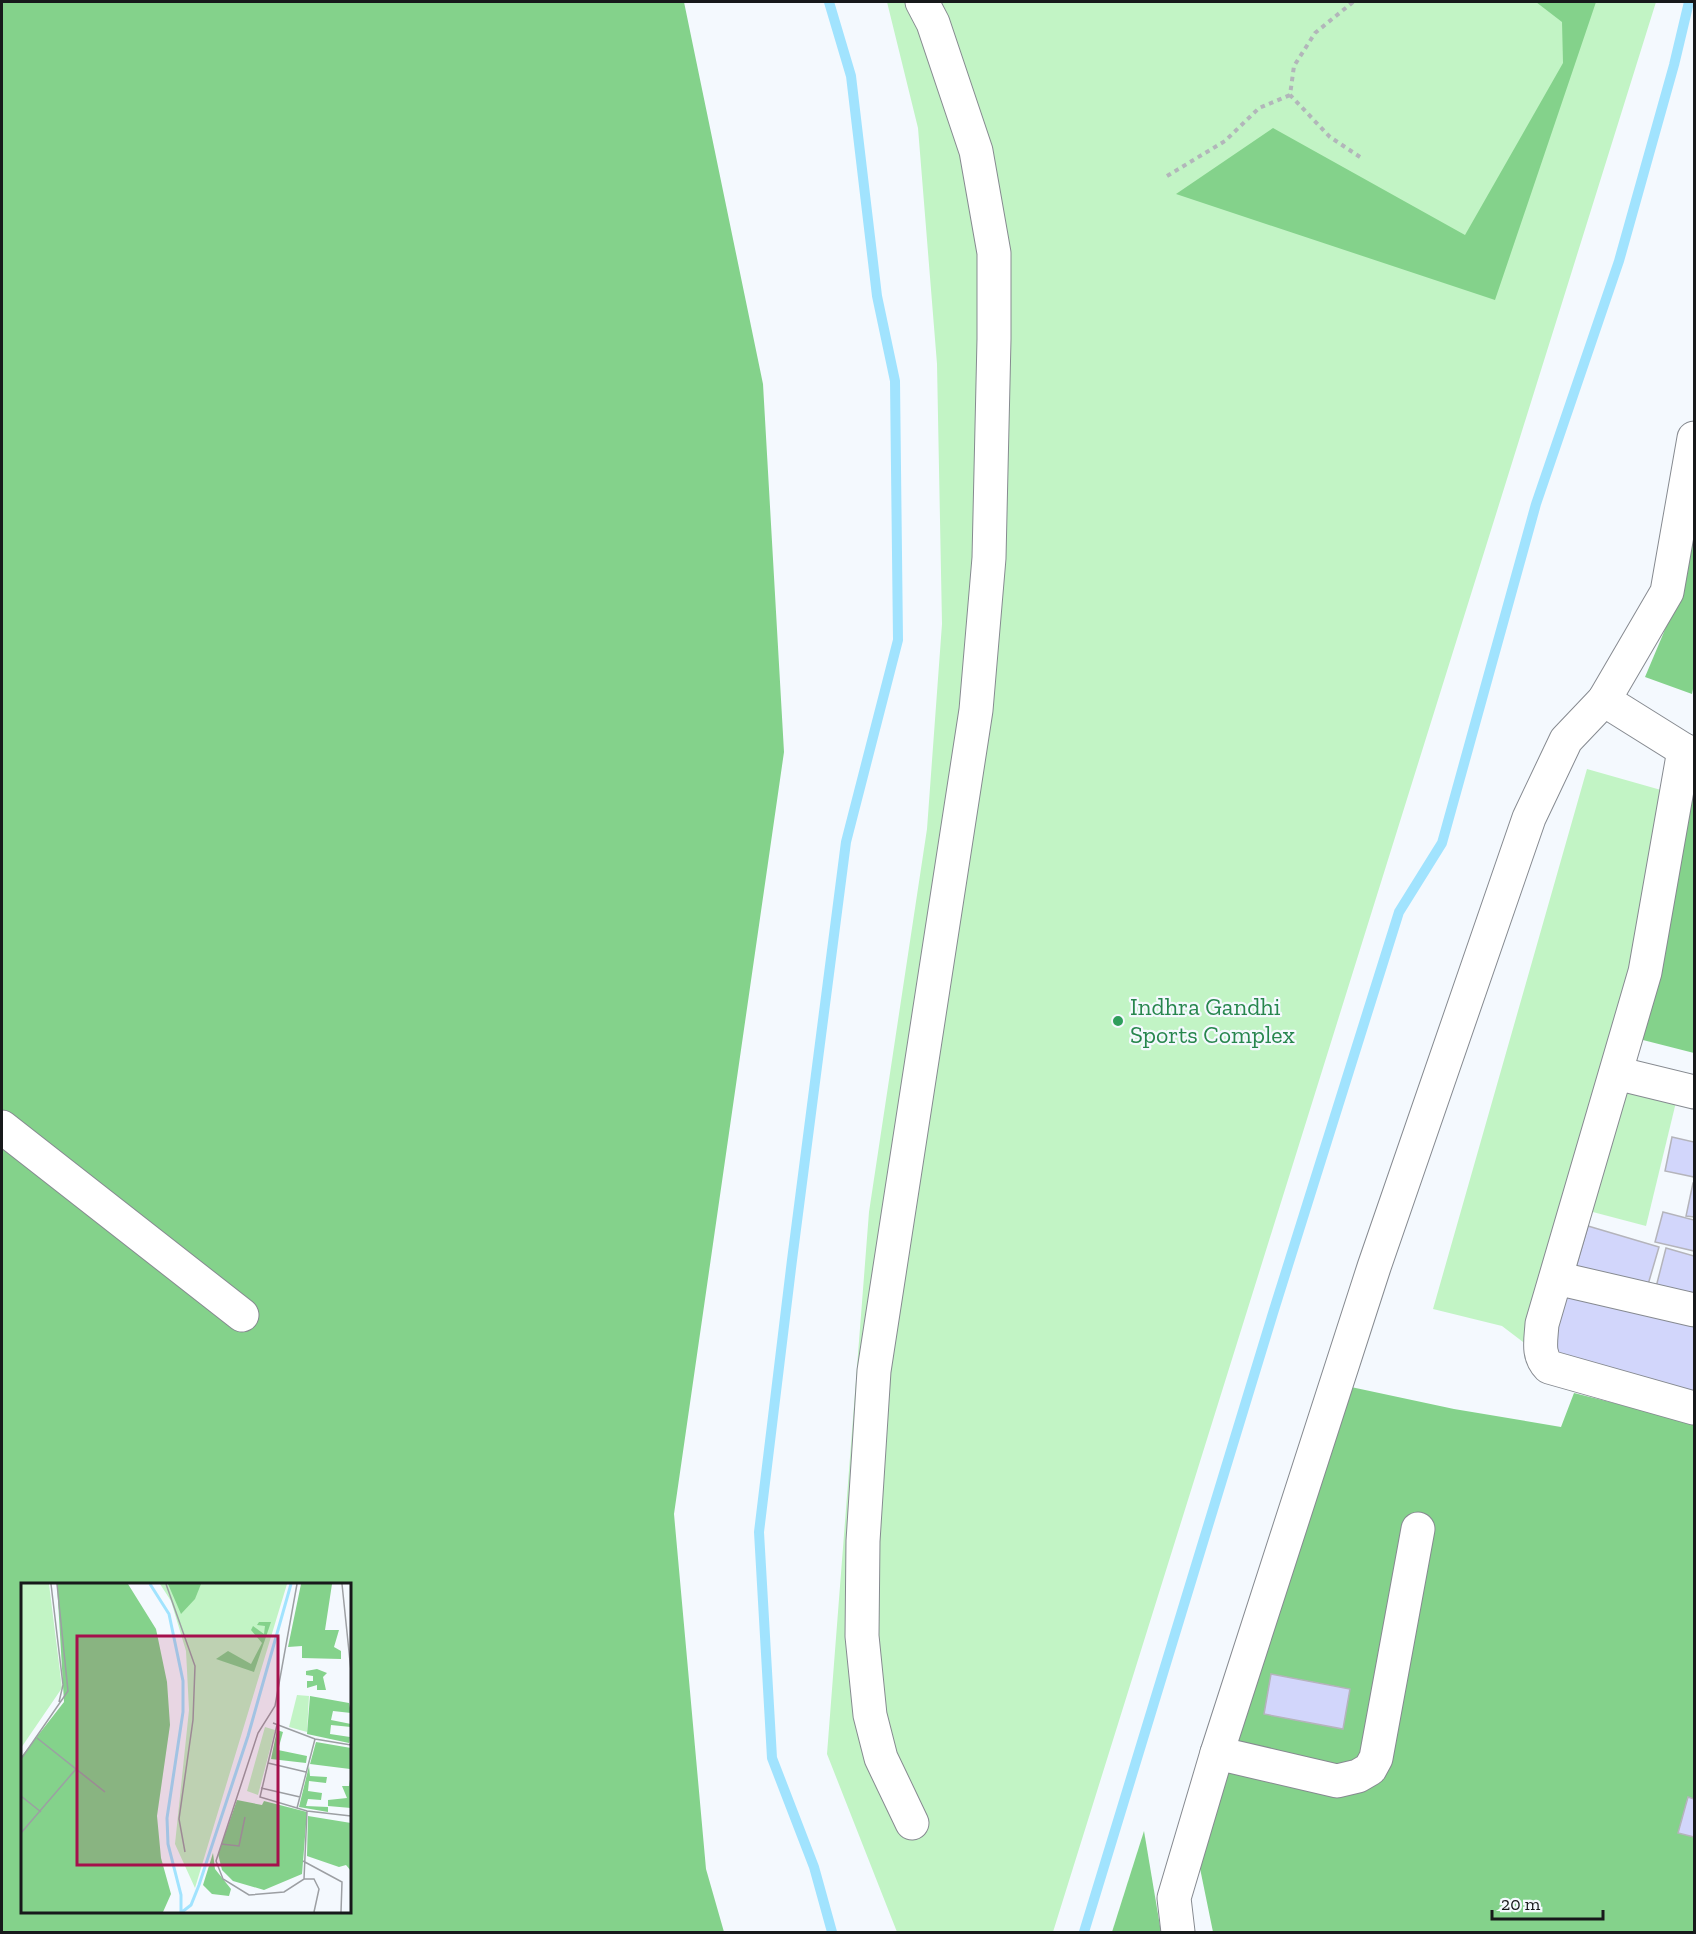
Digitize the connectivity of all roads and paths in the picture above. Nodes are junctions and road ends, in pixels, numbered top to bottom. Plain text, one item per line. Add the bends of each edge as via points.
1 (922, 2) edge
2 (1353, 2) edge
3 (1290, 95) junction
4 (1360, 157) dead end
5 (1167, 176) dead end
6 (1695, 438) edge
7 (1604, 700) junction
8 (1689, 752) edge
9 (1616, 1073) junction
10 (1695, 1092) edge
11 (2, 1127) edge
12 (1556, 1278) junction
13 (1695, 1310) edge
14 (242, 1315) dead end
15 (1695, 1408) edge
16 (1418, 1529) dead end
17 (1218, 1753) junction
18 (912, 1823) dead end
19 (1178, 1932) edge

1 - 18 street via 933,23 976,151 994,253 994,339 989,558 976,710 874,1371 863,1541 862,1636 870,1715 881,1758
2 - 3 path via 1315,33 1294,66
3 - 4 path via 1330,136
3 - 5 path via 1259,108 1225,141
6 - 7 street via 1667,592
7 - 8 street
7 - 17 street via 1566,740 1529,818 1374,1267
8 - 9 street via 1645,972
9 - 10 street
9 - 12 street
11 - 14 street
12 - 13 street
12 - 15 street via 1542,1324 1543,1361 1550,1367
16 - 17 street via 1376,1758 1370,1769 1337,1781
17 - 19 street via 1174,1898

